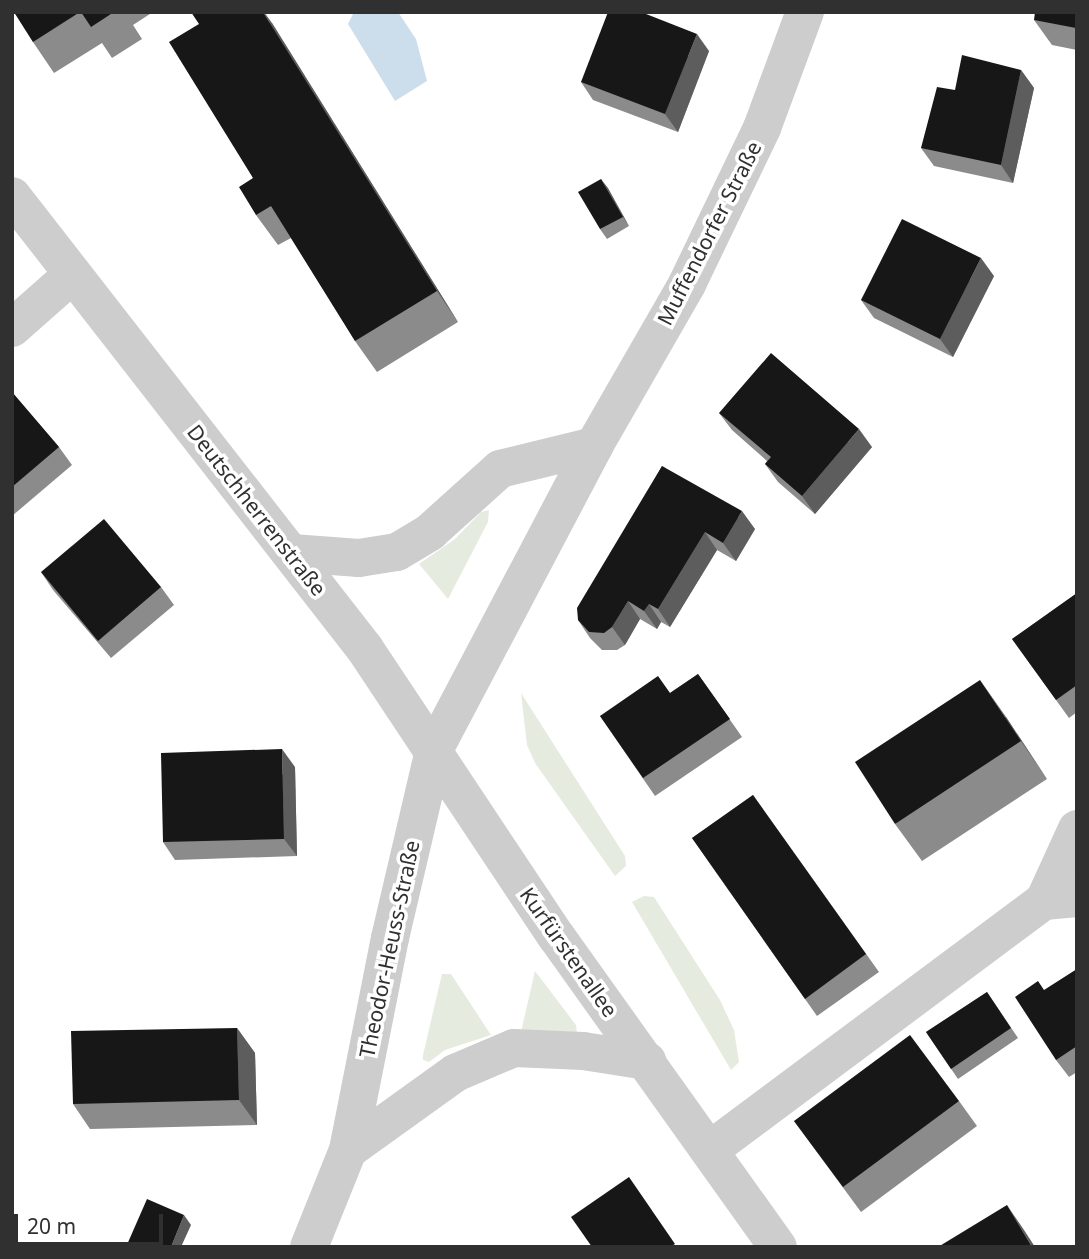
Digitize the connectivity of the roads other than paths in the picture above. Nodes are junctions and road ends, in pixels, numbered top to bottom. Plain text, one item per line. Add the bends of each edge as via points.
1 (805, 12) edge
2 (12, 196) edge
3 (72, 275) junction
4 (12, 328) edge
5 (594, 446) junction
6 (292, 553) junction
7 (434, 750) junction
8 (1077, 829) edge
9 (1060, 900) edge
10 (647, 1061) junction
11 (711, 1149) junction
12 (348, 1150) junction
13 (309, 1247) edge
14 (778, 1247) edge

1 - 5 street, Muffendorfer Straße via 761,128 687,284
2 - 3 street, Deutschherrenstraße
3 - 4 street
3 - 6 street, Deutschherrenstraße
5 - 6 street via 500,469 430,532 397,552 359,558
5 - 7 street, Muffendorfer Straße
6 - 7 street, Deutschherrenstraße
7 - 10 street, Kurfürstenallee via 556,936
7 - 12 street, Theodor-Heuss-Straße via 390,938
8 - 9 street
9 - 11 street
10 - 11 street, Kurfürstenallee
10 - 12 street via 583,1051 514,1048 455,1073
11 - 14 street, Kurfürstenallee
12 - 13 street, Theodor-Heuss-Straße

